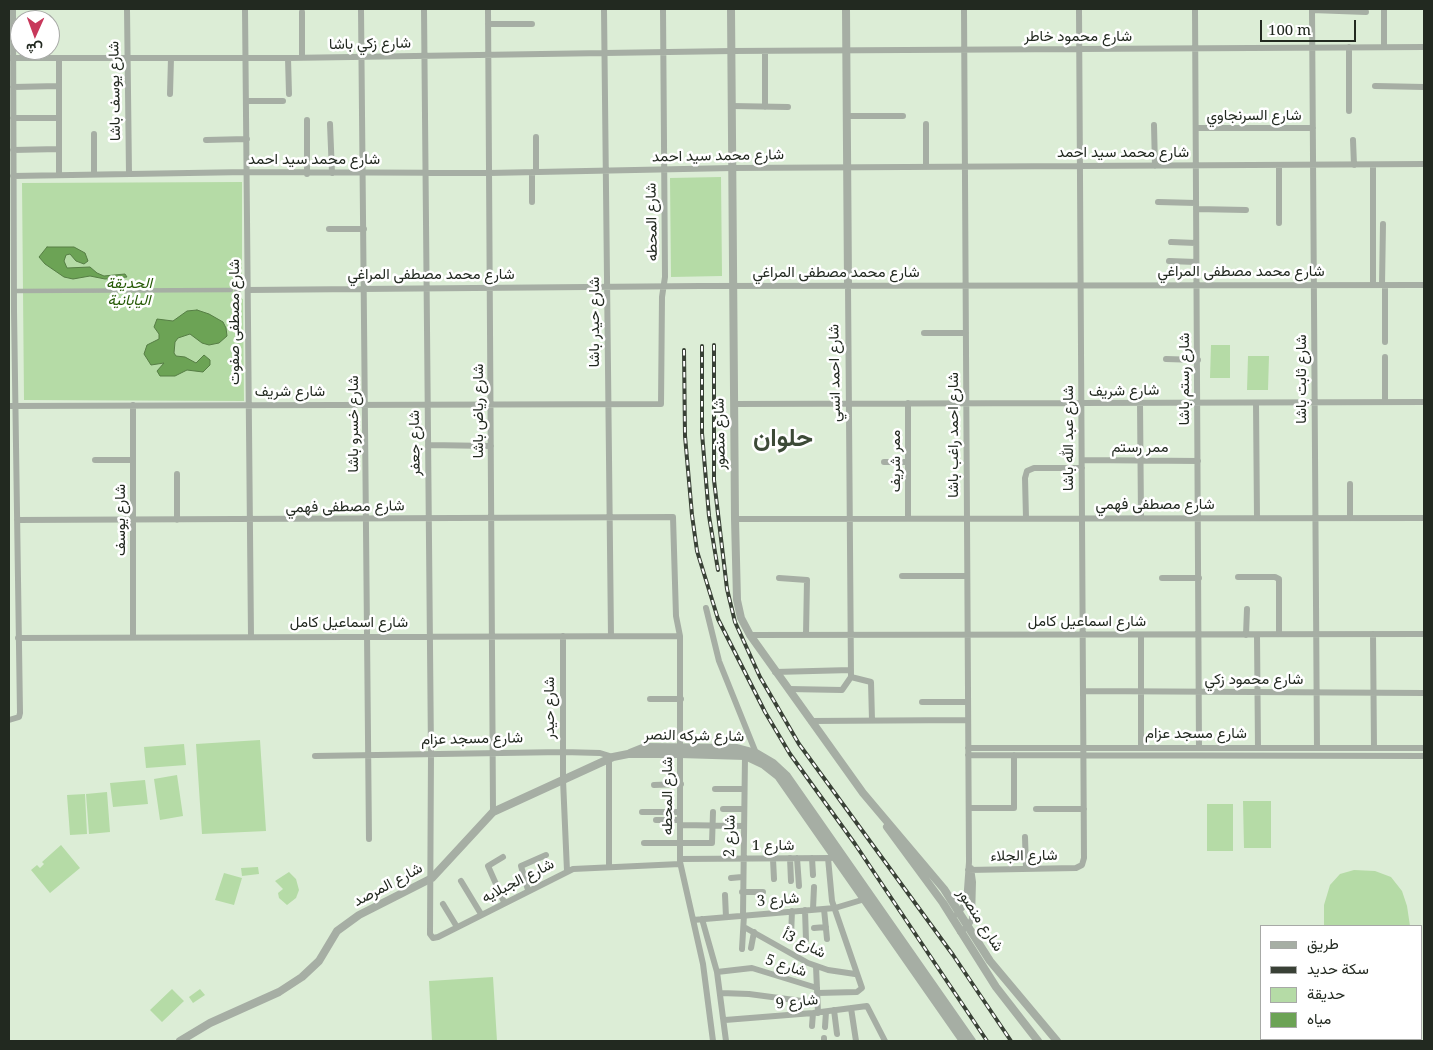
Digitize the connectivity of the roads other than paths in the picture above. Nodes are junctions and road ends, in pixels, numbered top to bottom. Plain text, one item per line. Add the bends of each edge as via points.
1 (127, 9) edge
2 (245, 9) edge
3 (362, 9) edge
4 (424, 9) edge
5 (488, 9) edge
6 (604, 9) edge
7 (663, 9) edge
8 (731, 9) edge
9 (846, 9) edge
10 (964, 9) edge
11 (1079, 9) edge
12 (1195, 9) edge
13 (1312, 9) edge
14 (1384, 9) edge
15 (302, 12) dead end
16 (1366, 12) dead end
17 (488, 24) junction
18 (532, 24) dead end
19 (1312, 47) junction
20 (1349, 47) junction
21 (1384, 47) junction
22 (1424, 47) edge
23 (964, 49) junction
24 (1079, 49) junction
25 (1195, 49) junction
26 (846, 50) junction
27 (732, 51) junction
28 (765, 51) junction
29 (663, 53) junction
30 (604, 54) junction
31 (361, 56) junction
32 (425, 56) junction
33 (488, 56) junction
34 (60, 58) edge
35 (128, 58) junction
36 (171, 58) junction
37 (246, 58) junction
38 (288, 58) junction
39 (302, 58) junction
40 (11, 60) edge
41 (59, 60) edge
42 (59, 86) junction
43 (1375, 86) dead end
44 (13, 87) junction
45 (1424, 87) edge
46 (170, 94) dead end
47 (289, 94) dead end
48 (246, 101) junction
49 (283, 101) dead end
50 (732, 106) junction
51 (765, 107) junction
52 (788, 107) dead end
53 (1349, 111) dead end
54 (847, 116) junction
55 (903, 116) dead end
56 (13, 118) junction
57 (59, 118) junction
58 (307, 120) dead end
59 (330, 124) dead end
60 (926, 124) dead end
61 (1154, 125) dead end
62 (1196, 128) junction
63 (1313, 128) junction
64 (94, 134) dead end
65 (536, 137) dead end
66 (247, 139) junction
67 (206, 140) dead end
68 (1353, 140) dead end
69 (59, 149) junction
70 (13, 150) junction
71 (1424, 164) edge
72 (1196, 165) junction
73 (1278, 165) junction
74 (1313, 165) junction
75 (1354, 165) junction
76 (1373, 165) junction
77 (1080, 166) junction
78 (1154, 166) junction
79 (926, 167) junction
80 (965, 167) junction
81 (732, 168) junction
82 (847, 168) junction
83 (664, 170) junction
84 (606, 171) junction
85 (247, 172) junction
86 (364, 172) junction
87 (425, 172) junction
88 (534, 172) junction
89 (332, 173) junction
90 (489, 173) junction
91 (94, 174) junction
92 (129, 174) junction
93 (307, 174) junction
94 (59, 175) junction
95 (13, 176) junction
96 (532, 202) dead end
97 (1158, 202) dead end
98 (1196, 206) junction
99 (1246, 210) dead end
100 (1279, 223) dead end
101 (1383, 224) dead end
102 (328, 229) dead end
103 (364, 229) junction
104 (1171, 242) dead end
105 (1196, 243) junction
106 (1169, 261) dead end
107 (1196, 262) junction
108 (1424, 284) edge
109 (848, 285) junction
110 (966, 285) junction
111 (1080, 285) junction
112 (1197, 285) junction
113 (1314, 285) junction
114 (1373, 285) junction
115 (1384, 285) junction
116 (664, 286) junction
117 (733, 286) junction
118 (365, 287) junction
119 (426, 287) junction
120 (490, 287) junction
121 (607, 288) junction
122 (12, 289) edge
123 (235, 290) dead end
124 (248, 290) junction
125 (924, 333) dead end
126 (966, 333) junction
127 (1385, 342) dead end
128 (1385, 357) dead end
129 (1166, 360) dead end
130 (1198, 360) junction
131 (1385, 402) junction
132 (1424, 402) edge
133 (427, 403) junction
134 (849, 403) junction
135 (1140, 403) junction
136 (1198, 403) junction
137 (1256, 403) junction
138 (1314, 403) junction
139 (366, 404) junction
140 (491, 404) junction
141 (608, 404) junction
142 (660, 404) joint
143 (734, 404) junction
144 (908, 404) junction
145 (967, 404) junction
146 (1081, 404) junction
147 (133, 405) junction
148 (248, 405) junction
149 (12, 406) edge
150 (428, 445) junction
151 (492, 446) junction
152 (95, 460) dead end
153 (133, 460) junction
154 (1082, 460) junction
155 (1140, 461) junction
156 (1198, 461) junction
157 (884, 462) dead end
158 (908, 462) junction
159 (1082, 468) junction
160 (177, 474) dead end
161 (1350, 484) dead end
162 (428, 518) junction
163 (492, 518) junction
164 (608, 518) junction
165 (673, 518) joint
166 (908, 518) junction
167 (967, 518) junction
168 (1026, 518) junction
169 (1082, 518) junction
170 (1141, 518) junction
171 (1198, 518) junction
172 (1256, 518) junction
173 (1315, 518) junction
174 (1350, 518) junction
175 (1424, 518) edge
176 (367, 519) junction
177 (735, 519) junction
178 (850, 519) junction
179 (17, 520) junction
180 (133, 520) junction
181 (177, 520) junction
182 (250, 521) junction
183 (902, 576) dead end
184 (967, 576) junction
185 (1238, 577) dead end
186 (779, 578) dead end
187 (1162, 578) dead end
188 (1199, 578) junction
189 (706, 608) dead end
190 (1246, 608) dead end
191 (1246, 634) junction
192 (1257, 634) junction
193 (1279, 634) junction
194 (1316, 634) junction
195 (1373, 634) junction
196 (1424, 634) edge
197 (750, 635) junction
198 (806, 635) junction
199 (850, 635) junction
200 (968, 635) junction
201 (1083, 635) junction
202 (1142, 635) junction
203 (1199, 635) junction
204 (133, 636) junction
205 (251, 636) junction
206 (368, 636) junction
207 (429, 636) junction
208 (492, 636) junction
209 (563, 636) junction
210 (611, 636) junction
211 (680, 636) junction
212 (18, 638) junction
213 (851, 670) junction
214 (775, 672) junction
215 (851, 677) junction
216 (788, 689) junction
217 (1083, 691) junction
218 (1141, 692) junction
219 (1199, 692) junction
220 (1257, 692) junction
221 (1316, 692) junction
222 (1374, 693) junction
223 (1424, 693) edge
224 (650, 699) dead end
225 (681, 699) junction
226 (922, 702) dead end
227 (968, 702) junction
228 (9, 720) edge
229 (872, 720) junction
230 (968, 720) junction
231 (811, 721) junction
232 (1141, 748) junction
233 (1199, 748) junction
234 (1258, 748) junction
235 (1317, 748) junction
236 (1374, 748) junction
237 (1424, 748) edge
238 (680, 750) junction
239 (493, 752) junction
240 (563, 752) junction
241 (968, 752) junction
242 (1084, 752) junction
243 (431, 753) junction
244 (756, 753) junction
245 (628, 754) joint
246 (315, 756) dead end
247 (368, 756) junction
248 (745, 756) junction
249 (1014, 756) junction
250 (1424, 756) edge
251 (611, 758) junction
252 (563, 780) junction
253 (681, 784) junction
254 (654, 785) dead end
255 (715, 789) dead end
256 (744, 789) junction
257 (969, 808) junction
258 (723, 809) dead end
259 (743, 809) junction
260 (1036, 809) dead end
261 (1084, 809) junction
262 (493, 812) junction
263 (642, 812) dead end
264 (680, 812) junction
265 (713, 812) dead end
266 (879, 814) junction
267 (656, 820) dead end
268 (680, 823) junction
269 (713, 826) junction
270 (743, 826) junction
271 (1025, 837) dead end
272 (369, 839) dead end
273 (644, 843) dead end
274 (680, 844) junction
275 (546, 855) dead end
276 (503, 856) dead end
277 (773, 858) junction
278 (793, 858) junction
279 (812, 858) junction
280 (828, 858) junction
281 (837, 858) junction
282 (742, 859) junction
283 (680, 862) junction
284 (609, 867) junction
285 (1080, 867) joint
286 (1026, 868) junction
287 (970, 870) junction
288 (567, 871) junction
289 (814, 875) dead end
290 (742, 876) junction
291 (432, 878) junction
292 (731, 878) dead end
293 (774, 879) dead end
294 (461, 881) dead end
295 (791, 881) dead end
296 (799, 886) dead end
297 (814, 887) dead end
298 (528, 890) junction
299 (742, 892) junction
300 (763, 892) dead end
301 (725, 895) dead end
302 (865, 899) junction
303 (504, 902) junction
304 (443, 904) dead end
305 (835, 908) junction
306 (824, 909) junction
307 (805, 910) junction
308 (813, 910) junction
309 (792, 911) junction
310 (959, 912) junction
311 (481, 914) junction
312 (744, 915) junction
313 (726, 917) junction
314 (952, 917) junction
315 (702, 919) junction
316 (693, 920) junction
317 (968, 926) junction
318 (457, 927) junction
319 (744, 927) junction
320 (826, 927) junction
321 (814, 928) dead end
322 (754, 932) junction
323 (960, 932) junction
324 (792, 936) dead end
325 (433, 938) joint
326 (827, 939) dead end
327 (806, 940) dead end
328 (751, 948) dead end
329 (742, 949) dead end
330 (816, 966) junction
331 (717, 972) junction
332 (855, 974) junction
333 (817, 991) junction
334 (721, 993) junction
335 (817, 1003) junction
336 (850, 1008) junction
337 (834, 1010) junction
338 (826, 1012) junction
339 (815, 1013) junction
340 (725, 1020) junction
341 (812, 1026) dead end
342 (825, 1028) dead end
343 (837, 1034) dead end
344 (180, 1041) edge
345 (713, 1041) edge
346 (726, 1041) edge
347 (856, 1041) edge
348 (885, 1041) edge
349 (963, 1041) edge
350 (972, 1041) edge
351 (1038, 1041) edge
352 (1057, 1041) edge

1 - 35 street, شارع يوسف باشا
2 - 37 street, شارع مصطفى صفوت
3 - 31 street, شارع خسرو باشا
4 - 32 street, شارع جعفر
5 - 17 street, شارع رياض باشا
6 - 30 street, شارع حيدر باشا
7 - 29 street, شارع المحطه
8 - 27 street, شارع منصور
9 - 26 street, شارع احمد انسي
10 - 23 street, شارع احمد راغب باشا
11 - 24 street, شارع عبد الله باشا
12 - 25 street, شارع رستم باشا
13 - 16 street
13 - 19 street, شارع ثابت باشا
14 - 21 street
15 - 39 street
17 - 18 street
17 - 33 street, شارع رياض باشا
19 - 20 street, شارع محمود خاطر
19 - 25 street, شارع محمود خاطر
19 - 63 street, شارع ثابت باشا
20 - 21 street, شارع محمود خاطر
20 - 53 street
21 - 22 street, شارع محمود خاطر
23 - 24 street, شارع محمود خاطر
23 - 26 street, شارع محمود خاطر
23 - 80 street, شارع احمد راغب باشا
24 - 25 street, شارع محمود خاطر
24 - 77 street, شارع عبد الله باشا
25 - 62 street, شارع رستم باشا
26 - 28 street, شارع محمود خاطر
26 - 54 street, شارع احمد انسي
27 - 28 street, شارع محمود خاطر
27 - 29 street, شارع زكي باشا
27 - 50 street, شارع منصور
28 - 51 street
29 - 30 street, شارع زكي باشا
29 - 83 street, شارع المحطه
30 - 33 street, شارع زكي باشا
30 - 84 street, شارع حيدر باشا
31 - 32 street, شارع زكي باشا
31 - 39 street, شارع زكي باشا
31 - 86 street, شارع خسرو باشا
32 - 33 street, شارع زكي باشا
32 - 87 street, شارع جعفر
33 - 90 street, شارع رياض باشا
34 - 35 street, شارع زكي باشا
35 - 36 street, شارع زكي باشا
35 - 92 street, شارع يوسف باشا
36 - 37 street, شارع زكي باشا
36 - 46 street
37 - 38 street, شارع زكي باشا
37 - 48 street, شارع مصطفى صفوت
38 - 39 street, شارع زكي باشا
38 - 47 street
40 - 44 street
41 - 42 street
42 - 44 street
42 - 57 street
43 - 45 street
44 - 56 street
48 - 49 street
48 - 66 street, شارع مصطفى صفوت
50 - 51 street
50 - 81 street, شارع منصور
51 - 52 street
54 - 55 street
54 - 82 street, شارع احمد انسي
56 - 57 street
56 - 70 street
57 - 69 street
58 - 93 street
59 - 89 street
60 - 79 street
61 - 78 street
62 - 63 street, شارع السرنجاوي
62 - 72 street, شارع رستم باشا
63 - 74 street, شارع ثابت باشا
64 - 91 street
65 - 88 street
66 - 67 street
66 - 85 street, شارع مصطفى صفوت
68 - 75 street
69 - 70 street
69 - 94 street
70 - 95 street
71 - 76 street, شارع محمد سيد احمد
72 - 73 street, شارع محمد سيد احمد
72 - 78 street, شارع محمد سيد احمد
72 - 98 street, شارع رستم باشا
73 - 74 street, شارع محمد سيد احمد
73 - 100 street
74 - 75 street, شارع محمد سيد احمد
74 - 113 street, شارع ثابت باشا
75 - 76 street, شارع محمد سيد احمد
76 - 114 street
77 - 78 street, شارع محمد سيد احمد
77 - 80 street, شارع محمد سيد احمد
77 - 111 street, شارع عبد الله باشا
79 - 80 street, شارع محمد سيد احمد
79 - 82 street, شارع محمد سيد احمد
80 - 110 street, شارع احمد راغب باشا
81 - 82 street, شارع محمد سيد احمد
81 - 83 street, شارع محمد سيد احمد
81 - 117 street, شارع منصور
82 - 109 street, شارع احمد انسي
83 - 84 street, شارع محمد سيد احمد
83 - 116 street, شارع المحطه
84 - 88 street, شارع محمد سيد احمد
84 - 121 street, شارع حيدر باشا
85 - 92 street, شارع محمد سيد احمد
85 - 93 street, شارع محمد سيد احمد
85 - 124 street, شارع مصطفى صفوت
86 - 87 street, شارع محمد سيد احمد
86 - 89 street, شارع محمد سيد احمد
86 - 103 street, شارع خسرو باشا
87 - 90 street, شارع محمد سيد احمد
87 - 119 street, شارع جعفر
88 - 90 street, شارع محمد سيد احمد
88 - 96 street
89 - 93 street, شارع محمد سيد احمد
90 - 120 street, شارع رياض باشا
91 - 92 street, شارع محمد سيد احمد
91 - 94 street, شارع محمد سيد احمد
94 - 95 street, شارع محمد سيد احمد
95 - 122 street
97 - 98 street
98 - 99 street
98 - 105 street, شارع رستم باشا
101 - 115 street
102 - 103 street
103 - 118 street, شارع خسرو باشا
104 - 105 street
105 - 107 street, شارع رستم باشا
106 - 107 street
107 - 112 street, شارع رستم باشا
108 - 115 street, شارع محمد مصطفى المراغي
109 - 110 street, شارع محمد مصطفى المراغي
109 - 117 street, شارع محمد مصطفى المراغي
109 - 134 street, شارع احمد انسي
110 - 111 street, شارع محمد مصطفى المراغي
110 - 126 street, شارع احمد راغب باشا
111 - 112 street, شارع محمد مصطفى المراغي
111 - 146 street, شارع عبد الله باشا
112 - 113 street, شارع محمد مصطفى المراغي
112 - 130 street, شارع رستم باشا
113 - 114 street, شارع محمد مصطفى المراغي
113 - 138 street, شارع ثابت باشا
114 - 115 street, شارع محمد مصطفى المراغي
115 - 127 street
116 - 117 street, شارع محمد مصطفى المراغي
116 - 121 street, شارع محمد مصطفى المراغي
116 - 142 street, شارع المحطه
117 - 143 street, شارع منصور
118 - 119 street, شارع محمد مصطفى المراغي
118 - 124 street, شارع محمد مصطفى المراغي
118 - 139 street, شارع خسرو باشا
119 - 120 street, شارع محمد مصطفى المراغي
119 - 133 street, شارع جعفر
120 - 121 street, شارع محمد مصطفى المراغي
120 - 140 street, شارع رياض باشا
121 - 141 street, شارع حيدر باشا
122 - 123 street
122 - 149 street
124 - 148 street, شارع مصطفى صفوت
125 - 126 street
126 - 145 street, شارع احمد راغب باشا
128 - 131 street
129 - 130 street
130 - 136 street, شارع رستم باشا
131 - 132 street, شارع شريف
131 - 138 street, شارع شريف
133 - 139 street, شارع شريف
133 - 140 street, شارع شريف
133 - 150 street, شارع جعفر
134 - 143 street, شارع شريف
134 - 144 street, شارع شريف
134 - 178 street, شارع احمد انسي
135 - 136 street, شارع شريف
135 - 146 street, شارع شريف
135 - 155 street
136 - 137 street, شارع شريف
136 - 156 street, شارع رستم باشا
137 - 138 street, شارع شريف
137 - 172 street
138 - 173 street, شارع ثابت باشا
139 - 148 street, شارع شريف
139 - 176 street, شارع خسرو باشا
140 - 141 street, شارع شريف
140 - 151 street, شارع رياض باشا
141 - 142 street, شارع شريف
141 - 164 street, شارع حيدر باشا
143 - 177 street, شارع منصور
144 - 145 street, شارع شريف
144 - 158 street, ممر شريف
145 - 146 street, شارع شريف
145 - 167 street, شارع احمد راغب باشا
146 - 154 street, شارع عبد الله باشا
147 - 148 street, شارع شريف
147 - 149 street, شارع شريف
147 - 153 street, شارع يوسف
148 - 182 street, شارع مصطفى صفوت
149 - 179 street
150 - 151 street
150 - 162 street, شارع جعفر
151 - 163 street, شارع رياض باشا
152 - 153 street
153 - 180 street, شارع يوسف
154 - 155 street, ممر رستم
154 - 159 street, شارع عبد الله باشا
155 - 156 street, ممر رستم
155 - 170 street
156 - 171 street, شارع رستم باشا
157 - 158 street
158 - 166 street, ممر شريف
159 - 168 street via 1034,468 1027,471
159 - 169 street, شارع عبد الله باشا
160 - 181 street
161 - 174 street
162 - 163 street, شارع مصطفى فهمي
162 - 176 street, شارع مصطفى فهمي
162 - 207 street, شارع جعفر
163 - 164 street, شارع مصطفى فهمي
163 - 208 street, شارع رياض باشا
164 - 165 street, شارع مصطفى فهمي
164 - 210 street, شارع حيدر باشا
165 - 211 street, شارع المحطه via 676,616
166 - 167 street, شارع مصطفى فهمي
166 - 178 street, شارع مصطفى فهمي
167 - 168 street, شارع مصطفى فهمي
167 - 184 street, شارع احمد راغب باشا
168 - 169 street, شارع مصطفى فهمي
169 - 170 street, شارع مصطفى فهمي
169 - 201 street, شارع عبد الله باشا
170 - 171 street, شارع مصطفى فهمي
171 - 172 street, شارع مصطفى فهمي
171 - 188 street, شارع رستم باشا
172 - 173 street, شارع مصطفى فهمي
173 - 174 street, شارع مصطفى فهمي
173 - 194 street, شارع ثابت باشا
174 - 175 street, شارع مصطفى فهمي
176 - 182 street, شارع مصطفى فهمي
176 - 206 street, شارع خسرو باشا
177 - 178 street, شارع مصطفى فهمي
177 - 197 street, شارع منصور via 737,600 741,618
178 - 199 street, شارع احمد انسي
179 - 180 street, شارع مصطفى فهمي
179 - 212 street
180 - 181 street, شارع مصطفى فهمي
180 - 204 street, شارع يوسف
181 - 182 street, شارع مصطفى فهمي
182 - 205 street, شارع مصطفى صفوت
183 - 184 street
184 - 200 street, شارع احمد راغب باشا
185 - 193 street via 1278,578
186 - 198 street via 806,580
187 - 188 street
188 - 203 street, شارع رستم باشا
189 - 244 street via 719,661
190 - 191 street
191 - 192 street, شارع اسماعيل كامل
191 - 203 street, شارع اسماعيل كامل
192 - 193 street, شارع اسماعيل كامل
192 - 220 street
193 - 194 street, شارع اسماعيل كامل
194 - 195 street, شارع اسماعيل كامل
194 - 221 street, شارع ثابت باشا
195 - 196 street, شارع اسماعيل كامل
195 - 222 street
197 - 198 street, شارع اسماعيل كامل
197 - 214 street, شارع منصور
198 - 199 street, شارع اسماعيل كامل
199 - 200 street, شارع اسماعيل كامل
199 - 213 street, شارع احمد انسي
200 - 201 street, شارع اسماعيل كامل
200 - 227 street, شارع احمد راغب باشا
201 - 202 street, شارع اسماعيل كامل
201 - 217 street, شارع عبد الله باشا
202 - 203 street, شارع اسماعيل كامل
202 - 218 street
203 - 219 street, شارع رستم باشا
204 - 205 street, شارع اسماعيل كامل
204 - 212 street, شارع اسماعيل كامل
205 - 206 street, شارع اسماعيل كامل
206 - 207 street, شارع اسماعيل كامل
206 - 247 street, شارع خسرو باشا
207 - 208 street, شارع اسماعيل كامل
207 - 243 street, شارع جعفر
208 - 209 street, شارع اسماعيل كامل
208 - 239 street, شارع رياض باشا
209 - 210 street, شارع اسماعيل كامل
209 - 240 street, شارع حيدر
210 - 211 street, شارع اسماعيل كامل
211 - 225 street, شارع المحطه
212 - 228 street via 19,717
213 - 214 street
213 - 215 street, شارع احمد انسي
214 - 216 street, شارع منصور
215 - 216 street via 842,690
215 - 229 street via 871,682
216 - 231 street, شارع منصور
217 - 218 street, شارع محمود زكي
217 - 242 street, شارع عبد الله باشا
218 - 219 street, شارع محمود زكي
218 - 232 street
219 - 220 street, شارع محمود زكي
219 - 233 street, شارع رستم باشا
220 - 221 street, شارع محمود زكي
220 - 234 street
221 - 222 street, شارع محمود زكي
221 - 235 street, شارع ثابت باشا
222 - 223 street, شارع محمود زكي
222 - 236 street
224 - 225 street
225 - 238 street, شارع المحطه
226 - 227 street
227 - 230 street, شارع احمد راغب باشا
229 - 230 street
229 - 231 street
230 - 241 street, شارع احمد راغب باشا
231 - 266 street, شارع منصور
232 - 233 street, شارع مسجد عزام
232 - 242 street, شارع مسجد عزام
233 - 234 street, شارع مسجد عزام
234 - 235 street, شارع مسجد عزام
235 - 236 street, شارع مسجد عزام
236 - 237 street, شارع مسجد عزام
238 - 244 street, شارع شركه النصر via 737,748
238 - 245 street, شارع شركه النصر via 640,748
238 - 248 street, شارع شركه النصر
238 - 253 street, شارع المحطه
239 - 240 street, شارع مسجد عزام
239 - 243 street, شارع مسجد عزام
239 - 262 street, شارع رياض باشا
240 - 251 street, شارع مسجد عزام via 600,753
240 - 252 street, شارع حيدر
241 - 242 street, شارع مسجد عزام
241 - 249 street, شارع مسجد عزام
241 - 257 street, شارع احمد راغب باشا
242 - 249 street, شارع مسجد عزام
242 - 250 street, شارع مسجد عزام
242 - 261 street, شارع عبد الله باشا
243 - 247 street, شارع مسجد عزام
243 - 291 street, شارع جعفر
244 - 350 street, شارع شركه النصر via 787,776
245 - 251 street, شارع مسجد عزام
246 - 247 street, شارع مسجد عزام
247 - 272 street, شارع خسرو باشا
248 - 256 street, شارع 2
248 - 281 street, شارع شركه النصر via 764,764 778,776
249 - 257 street via 1014,808
251 - 252 street, شارع المرصد
251 - 284 street
252 - 262 street, شارع المرصد
252 - 288 street, شارع حيدر
253 - 254 street
253 - 264 street, شارع المحطه
255 - 256 street
256 - 259 street, شارع 2
257 - 287 street, شارع احمد راغب باشا
258 - 259 street
259 - 270 street, شارع 2
260 - 261 street
261 - 285 street, شارع عبد الله باشا via 1084,858
262 - 291 street, شارع المرصد
263 - 264 street
264 - 268 street, شارع المحطه
265 - 269 street
266 - 310 street, شارع منصور via 927,868
266 - 314 street, شارع منصور
267 - 268 street
268 - 269 street
268 - 274 street, شارع المحطه
269 - 270 street
269 - 274 street via 712,843
270 - 282 street, شارع 2
271 - 286 street
273 - 274 street
274 - 283 street, شارع المحطه
275 - 298 street via 521,866
276 - 303 street via 488,866
277 - 278 street, شارع 1
277 - 282 street, شارع 1
277 - 293 street
278 - 279 street, شارع 1
278 - 295 street
278 - 296 street
279 - 280 street, شارع 1
279 - 289 street
280 - 281 street, شارع 1
280 - 305 street
281 - 302 street, شارع شركه النصر
282 - 283 street, شارع 1
282 - 290 street, شارع 2
283 - 284 street, شارع الجبلايه
283 - 316 street, شارع المحطه
284 - 288 street, شارع الجبلايه
285 - 286 street, شارع الجلاء
286 - 287 street, شارع الجلاء
287 - 310 street, شارع احمد راغب باشا via 966,903
287 - 317 street, شارع احمد راغب باشا via 972,914
288 - 298 street, شارع الجبلايه
290 - 292 street
290 - 299 street, شارع 2
291 - 325 street, شارع جعفر via 430,934
291 - 344 street, شارع المرصد via 348,922 337,931 314,966 290,986 210,1023
294 - 311 street
297 - 308 street
298 - 303 street, شارع الجبلايه
299 - 300 street
299 - 312 street, شارع 2
301 - 313 street
302 - 305 street, شارع 3
302 - 349 street, شارع شركه النصر
303 - 311 street, شارع الجبلايه
304 - 318 street
305 - 306 street, شارع 3
305 - 332 street
306 - 308 street, شارع 3
306 - 320 street
307 - 308 street, شارع 3
307 - 309 street, شارع 3
307 - 327 street
309 - 312 street, شارع 3
309 - 324 street
310 - 314 street
310 - 317 street, شارع منصور
311 - 318 street, شارع الجبلايه
312 - 313 street, شارع 3
312 - 319 street, شارع 2
313 - 315 street, شارع 3
314 - 323 street, شارع منصور
315 - 316 street, شارع 3
315 - 331 street
316 - 345 street, شارع المحطه via 703,964
317 - 323 street
317 - 352 street, شارع منصور via 990,961
318 - 325 street, شارع الجبلايه
319 - 322 street, شارع 3أ
319 - 329 street, شارع 2
320 - 321 street
320 - 326 street
322 - 328 street
322 - 330 street, شارع 3أ
323 - 351 street, شارع منصور via 996,987
330 - 332 street, شارع 3أ
330 - 333 street
331 - 333 street, شارع 5 via 752,968
331 - 334 street
332 - 333 street, شارع 5 via 861,990
333 - 335 street
334 - 335 street
334 - 340 street
335 - 339 street
336 - 337 street, شارع 9
336 - 347 street
336 - 348 street, شارع 9 via 870,1008
337 - 338 street, شارع 9
337 - 343 street
338 - 339 street, شارع 9
338 - 342 street
339 - 340 street, شارع 9
339 - 341 street
340 - 346 street

